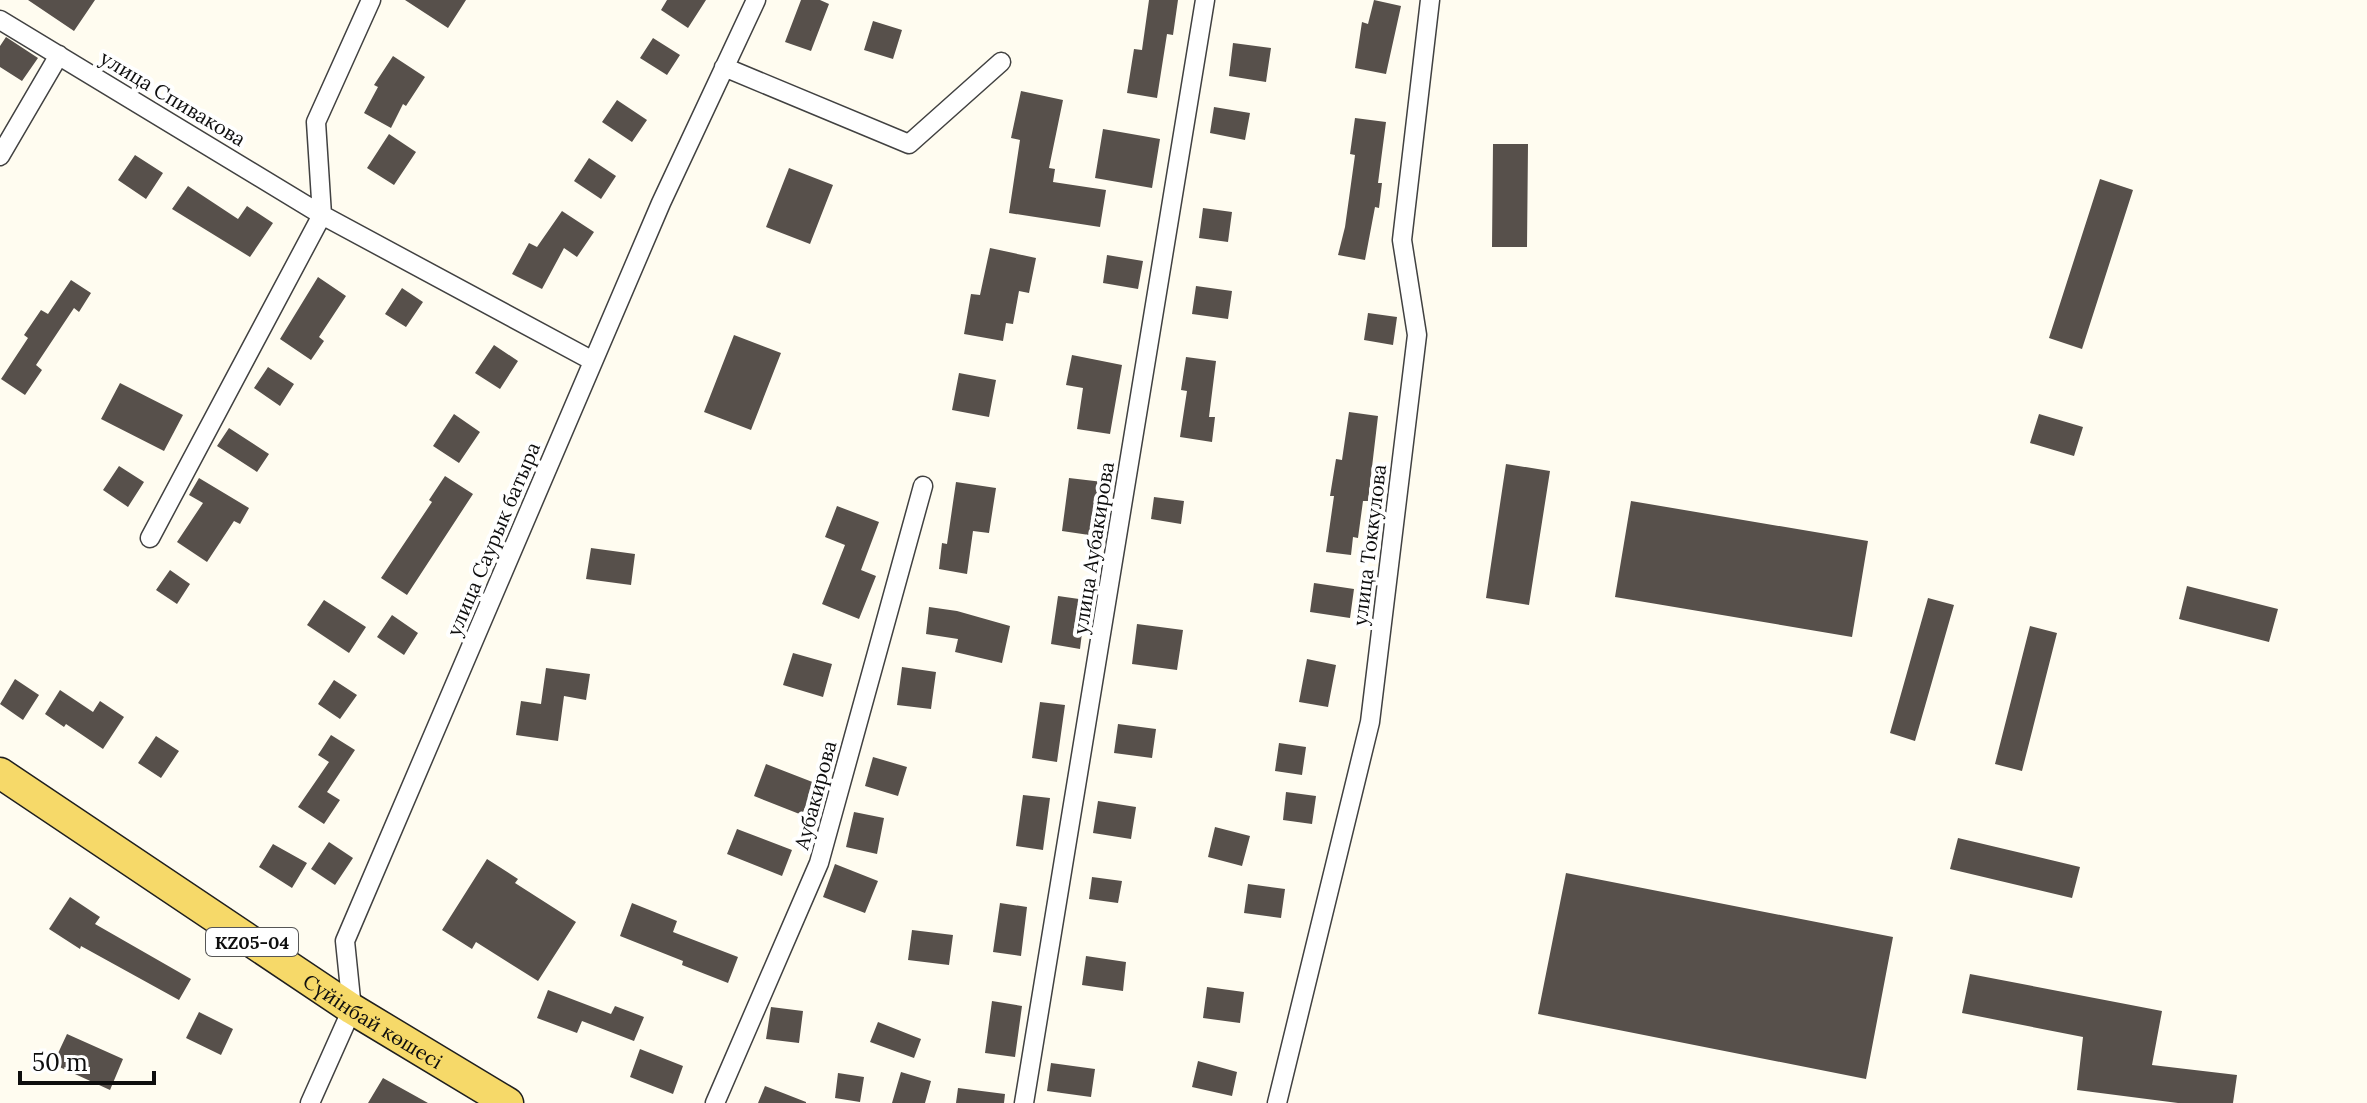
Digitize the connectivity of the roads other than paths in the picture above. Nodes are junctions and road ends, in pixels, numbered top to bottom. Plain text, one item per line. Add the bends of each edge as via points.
1 (371, 0) edge
2 (756, 0) edge
3 (1205, 0) edge
4 (1430, 0) edge
5 (0, 20) edge
6 (59, 55) junction
7 (1001, 62) dead end
8 (724, 67) junction
9 (0, 156) edge
10 (322, 215) junction
11 (593, 361) junction
12 (923, 486) dead end
13 (150, 538) dead end
14 (0, 773) edge
15 (352, 1009) junction
16 (1280, 1096) edge
17 (310, 1103) edge
18 (508, 1103) edge
19 (715, 1103) edge
20 (1024, 1103) edge

1 - 10 street via 316,122
2 - 8 street, улица Саурык батыра
3 - 20 street, улица Аубакирова
4 - 16 street, улица Токкулова via 1402,240 1417,335 1370,722
5 - 6 street, улица Спивакова
6 - 9 street
6 - 10 street, улица Спивакова
7 - 8 street via 909,144
8 - 11 street, улица Саурык батыра
10 - 11 street, улица Спивакова
10 - 13 street
11 - 15 street, улица Саурык батыра via 345,941
12 - 19 street, Аубакирова via 819,863
14 - 15 main road, Сүйінбай көшесі / KZ05-04
15 - 17 street, улица Саурык батыра
15 - 18 main road, Сүйінбай көшесі / KZ05-04

